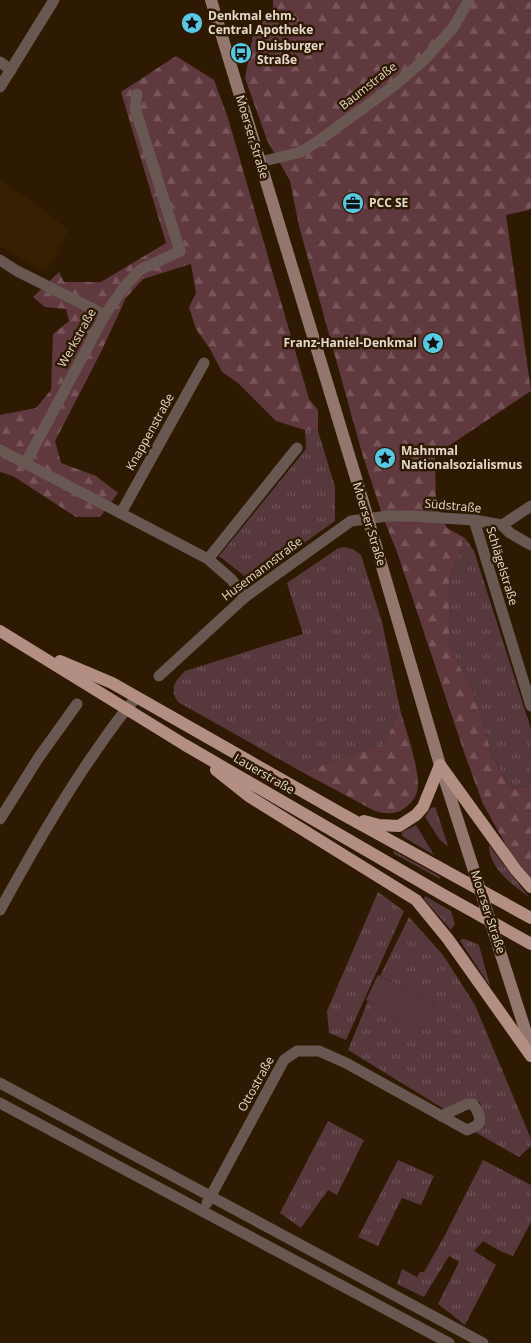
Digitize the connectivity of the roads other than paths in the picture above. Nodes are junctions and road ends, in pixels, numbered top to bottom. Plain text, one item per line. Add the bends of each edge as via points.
1 (54, 0) edge
2 (210, 0) edge
3 (469, 0) edge
4 (0, 62) edge
5 (11, 70) junction
6 (0, 87) edge
7 (137, 94) dead end
8 (260, 162) junction
9 (0, 260) edge
10 (105, 315) junction
11 (204, 363) dead end
12 (297, 448) dead end
13 (0, 450) edge
14 (25, 464) junction
15 (531, 506) edge
16 (121, 514) junction
17 (367, 518) junction
18 (474, 520) junction
19 (502, 525) junction
20 (531, 545) edge
21 (208, 559) junction
22 (245, 597) junction
23 (0, 631) edge
24 (26, 646) junction
25 (159, 676) dead end
26 (137, 697) junction
27 (77, 704) dead end
28 (531, 706) edge
29 (125, 709) junction
30 (185, 745) junction
31 (440, 765) junction
32 (342, 814) junction
33 (0, 819) edge
34 (531, 887) edge
35 (481, 890) junction
36 (0, 910) edge
37 (531, 918) edge
38 (491, 922) junction
39 (531, 944) edge
40 (531, 1048) edge
41 (531, 1056) edge
42 (0, 1083) edge
43 (0, 1103) edge
44 (441, 1116) dead end
45 (211, 1197) junction
46 (203, 1211) junction
47 (450, 1343) edge
48 (483, 1343) edge

1 - 5 street
2 - 8 main road, Moerser Straße
3 - 8 street, Baumstraße via 453,28 425,59 395,84 301,152
4 - 5 street
5 - 6 street
7 - 10 street, Werkstraße via 135,108 180,251 140,270
8 - 17 main road, Moerser Straße
9 - 10 street
10 - 14 street, Werkstraße
11 - 16 street, Knappenstraße
12 - 21 street
13 - 14 street
14 - 16 street
15 - 19 street
16 - 21 street
17 - 18 street, Südstraße via 411,516
17 - 22 street, Husemannstraße via 351,521
17 - 31 main road, Moerser Straße
18 - 19 street, Südstraße
18 - 28 street, Schlägelstraße
19 - 20 street
21 - 22 street via 231,579
22 - 25 street, Husemannstraße
23 - 24 main road, Lauerstraße
24 - 26 main road, Lauerstraße
24 - 29 main road, Lauerstraße
26 - 29 street
26 - 32 main road, Lauerstraße
27 - 33 street
29 - 30 main road, Lauerstraße
29 - 36 street via 75,781
30 - 38 main road, Lauerstraße
30 - 41 main road via 250,797 416,900 448,939
31 - 32 main road via 423,807 399,826 379,825
31 - 34 main road
31 - 35 main road, Moerser Straße
32 - 35 main road, Lauerstraße
35 - 37 main road, Lauerstraße
35 - 38 main road, Moerser Straße
38 - 39 main road, Lauerstraße
38 - 40 main road, Moerser Straße
42 - 45 street
43 - 46 street
44 - 45 street, Ottostraße via 333,1057 319,1051 297,1051 284,1060
45 - 46 street, Ottostraße
45 - 48 street
46 - 47 street

